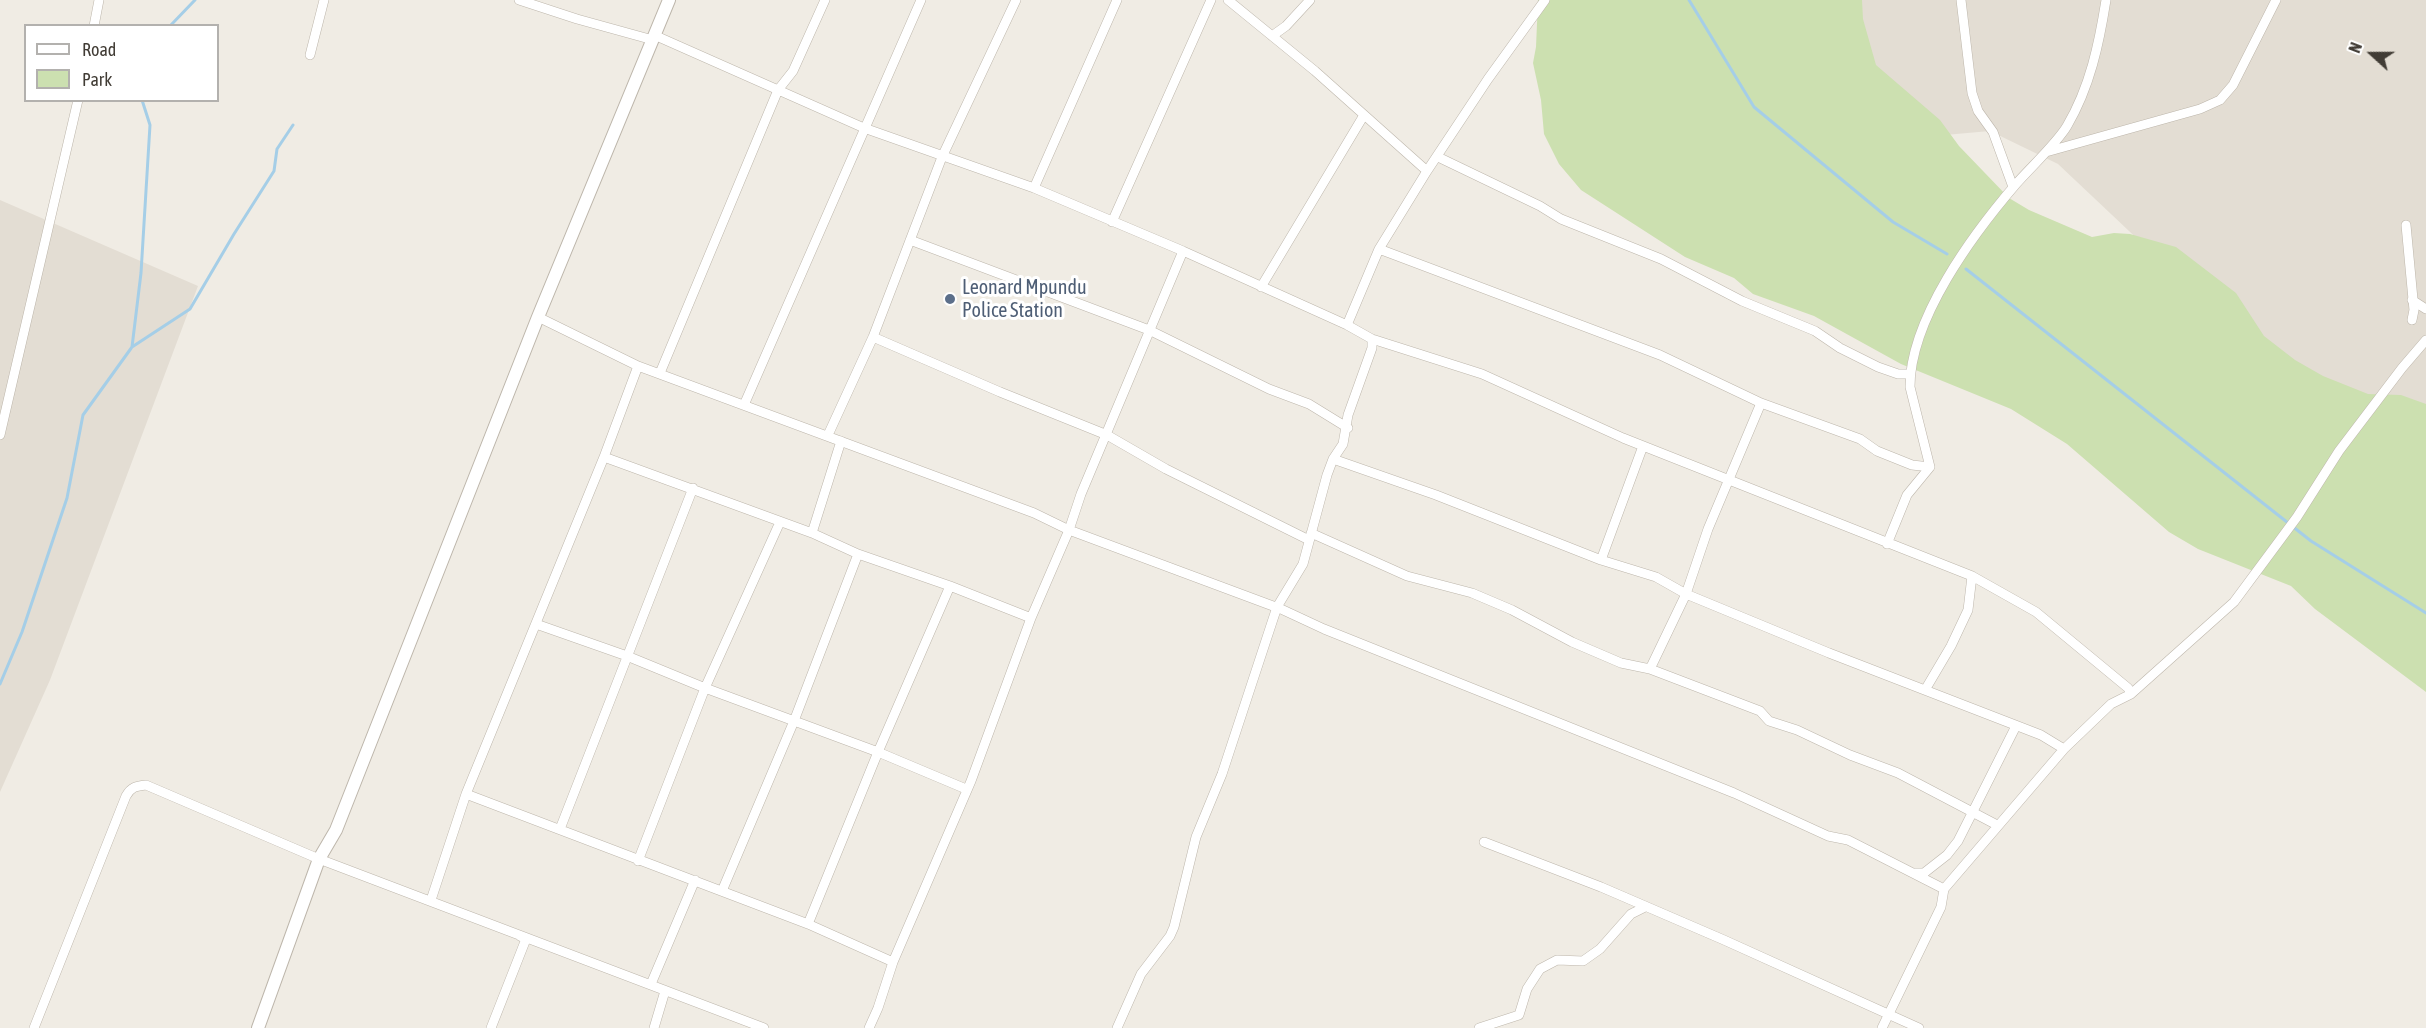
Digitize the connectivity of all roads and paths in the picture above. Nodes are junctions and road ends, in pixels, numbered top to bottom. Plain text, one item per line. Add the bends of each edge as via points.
1 (99, 0) edge
2 (324, 0) edge
3 (519, 0) edge
4 (669, 0) edge
5 (825, 0) edge
6 (921, 0) edge
7 (1016, 0) edge
8 (1117, 0) edge
9 (1210, 0) edge
10 (1228, 0) edge
11 (1310, 0) edge
12 (1545, 0) edge
13 (1961, 0) edge
14 (2106, 0) edge
15 (2276, 0) edge
16 (94, 24) edge
17 (1272, 36) junction
18 (654, 38) junction
19 (310, 55) dead end
20 (778, 90) junction
21 (78, 102) edge
22 (1364, 115) junction
23 (864, 128) junction
24 (2043, 153) junction
25 (942, 157) junction
26 (1438, 157) junction
27 (1427, 171) junction
28 (2013, 187) junction
29 (1035, 188) junction
30 (1112, 222) junction
31 (2406, 225) dead end
32 (910, 240) junction
33 (1379, 249) junction
34 (1183, 251) junction
35 (1261, 287) junction
36 (2412, 300) junction
37 (2426, 309) edge
38 (538, 318) junction
39 (2412, 320) dead end
40 (1347, 325) junction
41 (1149, 330) junction
42 (873, 336) junction
43 (1372, 339) junction
44 (2426, 340) edge
45 (638, 366) junction
46 (660, 373) junction
47 (1909, 374) junction
48 (1761, 403) junction
49 (744, 405) junction
50 (1347, 428) junction
51 (0, 435) edge
52 (828, 435) junction
53 (1107, 435) junction
54 (841, 441) junction
55 (1643, 446) junction
56 (604, 458) junction
57 (1333, 459) junction
58 (1930, 467) junction
59 (1728, 479) junction
60 (693, 488) junction
61 (780, 522) junction
62 (1069, 530) junction
63 (812, 532) junction
64 (1310, 537) junction
65 (1887, 544) junction
66 (858, 554) junction
67 (1601, 560) junction
68 (1972, 576) junction
69 (950, 586) junction
70 (1686, 594) junction
71 (1277, 607) junction
72 (1031, 618) junction
73 (536, 624) junction
74 (627, 656) junction
75 (1650, 669) junction
76 (705, 688) junction
77 (1925, 690) junction
78 (2131, 694) junction
79 (794, 721) junction
80 (2016, 726) junction
81 (2064, 749) junction
82 (878, 752) junction
83 (966, 789) junction
84 (466, 794) junction
85 (1973, 812) junction
86 (1997, 825) junction
87 (560, 829) junction
88 (1484, 842) dead end
89 (319, 859) junction
90 (638, 861) junction
91 (1910, 872) junction
92 (695, 880) junction
93 (1944, 889) junction
94 (722, 891) junction
95 (432, 900) junction
96 (1645, 907) junction
97 (808, 924) junction
98 (518, 934) junction
99 (893, 962) junction
100 (651, 984) junction
101 (665, 991) junction
102 (1888, 1015) junction
103 (34, 1028) edge
104 (258, 1028) edge
105 (491, 1028) edge
106 (654, 1028) edge
107 (764, 1028) edge
108 (869, 1028) edge
109 (1117, 1028) edge
110 (1479, 1028) edge
111 (1882, 1028) edge
112 (1918, 1028) edge

1 - 16 street
2 - 19 street
3 - 18 street via 577,20
4 - 18 street
5 - 20 street via 793,71
6 - 23 street
7 - 25 street
8 - 29 street
9 - 30 street
10 - 17 street
11 - 17 street
12 - 26 street
13 - 28 street via 1972,93 1978,111 1993,132
14 - 24 street via 2087,87 2066,128
15 - 24 street via 2233,85 2220,100
17 - 22 street
18 - 20 street
18 - 38 street
20 - 23 street
20 - 46 street
21 - 51 street
22 - 27 street
22 - 35 street
23 - 25 street
23 - 49 street
24 - 28 street
25 - 29 street
25 - 32 street
26 - 27 street
26 - 47 street via 1561,219 1661,259 1742,301 1815,331 1878,367
27 - 33 street
28 - 47 street via 1938,294
29 - 30 street
30 - 34 street
31 - 36 street
32 - 41 street
32 - 42 street
33 - 40 street
33 - 48 street via 1660,355
34 - 35 street
34 - 41 street
35 - 40 street
36 - 37 street
36 - 39 street
38 - 45 street
38 - 89 street via 336,830
40 - 43 street
41 - 50 street via 1269,389 1309,404
41 - 53 street
42 - 52 street
42 - 53 street
43 - 50 street
43 - 55 street via 1482,374
44 - 78 street via 2339,451 2234,602
45 - 46 street
45 - 56 street
46 - 49 street
47 - 58 street
48 - 58 street via 1860,440 1912,465
48 - 59 street
49 - 52 street
50 - 57 street
52 - 54 street
53 - 62 street
53 - 64 street via 1166,469
54 - 62 street via 1034,513
54 - 63 street
55 - 59 street
55 - 67 street
56 - 60 street
56 - 73 street
57 - 64 street
57 - 67 street
58 - 65 street via 1907,495
59 - 65 street
59 - 70 street
60 - 61 street
60 - 74 street
61 - 63 street
61 - 76 street
62 - 71 street
62 - 72 street
63 - 66 street
64 - 71 street via 1303,564
64 - 75 street via 1407,576 1472,593 1621,663
65 - 68 street
66 - 69 street
66 - 79 street
67 - 70 street via 1656,577
68 - 77 street via 1968,610
68 - 78 street via 2036,612
69 - 72 street
69 - 82 street
70 - 75 street
70 - 77 street
71 - 91 street via 1734,793 1828,836 1848,840
71 - 109 street via 1222,774 1196,837 1174,927 1141,974
72 - 83 street
73 - 74 street
73 - 84 street
74 - 76 street
74 - 87 street
75 - 85 street via 1760,711 1769,721 1898,773
76 - 79 street
76 - 90 street
77 - 80 street
78 - 81 street via 2111,704
79 - 82 street
79 - 94 street
80 - 81 street
80 - 85 street
81 - 86 street
82 - 83 street
82 - 97 street
83 - 99 street
84 - 87 street
84 - 95 street
85 - 86 street
85 - 91 street via 1947,855 1924,873
86 - 93 street
87 - 90 street
88 - 96 street
89 - 95 street
89 - 103 street via 164,791 136,786 130,790 114,822
89 - 104 street
90 - 92 street
91 - 93 street
92 - 94 street
92 - 100 street
93 - 102 street via 1941,907
94 - 97 street
95 - 98 street
96 - 102 street
96 - 110 street via 1631,914 1600,949 1583,961 1557,960 1540,969 1527,989 1519,1015
97 - 99 street
98 - 100 street
98 - 105 street via 526,939
99 - 108 street
100 - 101 street
101 - 106 street
101 - 107 street
102 - 111 street
102 - 112 street

